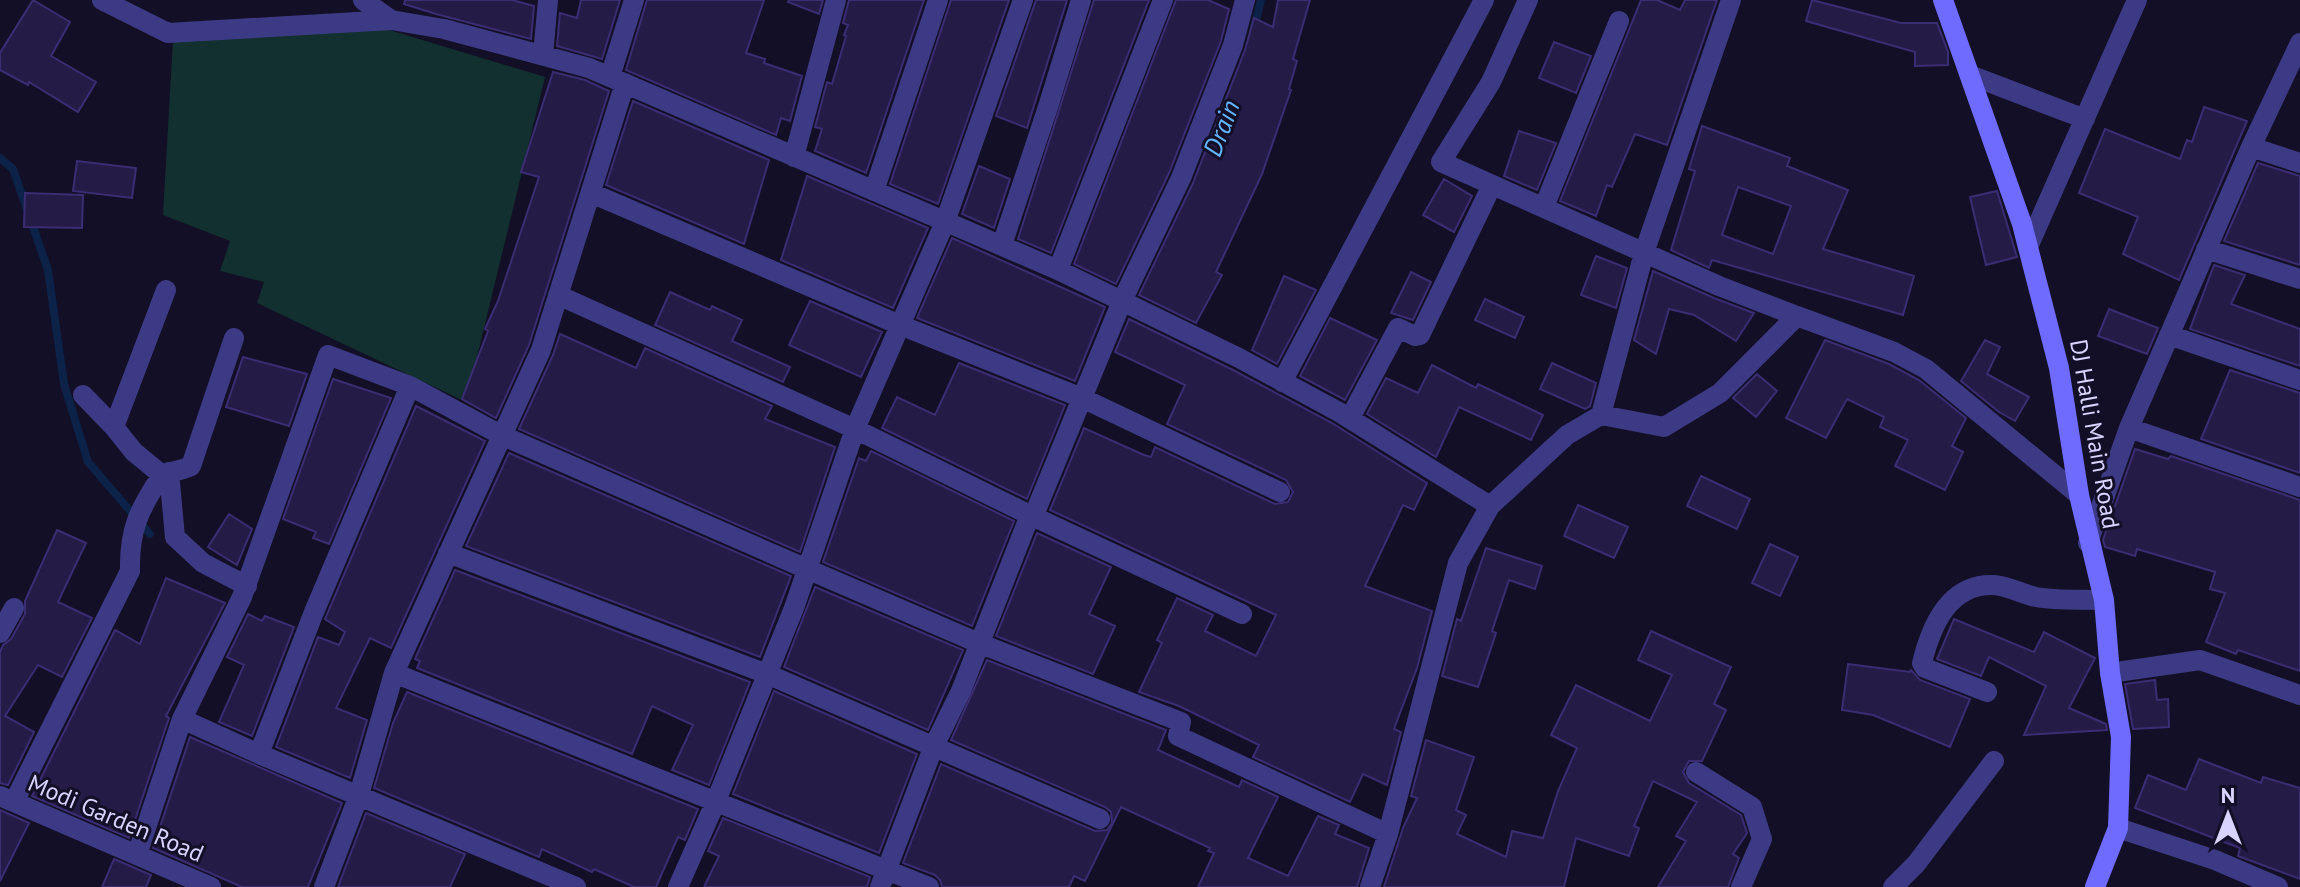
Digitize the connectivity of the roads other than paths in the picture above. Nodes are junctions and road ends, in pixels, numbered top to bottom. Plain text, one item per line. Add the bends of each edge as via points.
1 (102, 0) edge
2 (363, 0) edge
3 (548, 0) edge
4 (634, 0) edge
5 (836, 0) edge
6 (938, 0) edge
7 (1023, 0) edge
8 (1081, 0) edge
9 (1163, 0) edge
10 (1245, 0) edge
11 (1484, 0) edge
12 (1528, 0) edge
13 (1731, 0) edge
14 (1943, 0) edge
15 (2137, 0) edge
16 (391, 20) junction
17 (1619, 21) dead end
18 (2300, 43) edge
19 (543, 55) junction
20 (1970, 75) junction
21 (617, 80) junction
22 (2085, 119) junction
23 (2251, 147) junction
24 (794, 157) junction
25 (2300, 163) edge
26 (1492, 185) junction
27 (874, 191) junction
28 (591, 193) junction
29 (1544, 207) junction
30 (945, 222) junction
31 (1002, 245) junction
32 (2028, 247) junction
33 (2206, 249) junction
34 (1644, 253) junction
35 (1058, 270) junction
36 (2300, 279) edge
37 (166, 290) dead end
38 (558, 295) junction
39 (1122, 301) junction
40 (1797, 316) junction
41 (900, 325) junction
42 (2169, 335) junction
43 (234, 338) dead end
44 (2300, 380) edge
45 (1282, 382) junction
46 (410, 386) junction
47 (83, 395) dead end
48 (1082, 398) junction
49 (1601, 415) junction
50 (1350, 418) junction
51 (114, 427) junction
52 (2129, 428) junction
53 (855, 429) junction
54 (501, 435) junction
55 (165, 474) junction
56 (2300, 487) edge
57 (1280, 492) dead end
58 (2079, 495) junction
59 (1490, 506) junction
60 (1030, 515) junction
61 (2088, 543) junction
62 (448, 553) junction
63 (807, 569) junction
64 (247, 586) junction
65 (2104, 600) junction
66 (14, 608) dead end
67 (1242, 614) dead end
68 (0, 633) edge
69 (981, 644) junction
70 (394, 673) junction
71 (2110, 673) junction
72 (767, 674) junction
73 (1987, 692) dead end
74 (2300, 695) edge
75 (182, 719) junction
76 (933, 748) junction
77 (259, 754) junction
78 (1994, 761) dead end
79 (1696, 772) dead end
80 (359, 795) junction
81 (7, 799) edge
82 (716, 801) junction
83 (1100, 819) dead end
84 (2118, 828) junction
85 (1388, 834) junction
86 (137, 855) junction
87 (884, 879) edge
88 (211, 887) edge
89 (324, 887) edge
90 (576, 887) edge
91 (678, 887) edge
92 (929, 887) edge
93 (1370, 887) edge
94 (1741, 887) edge
95 (1893, 887) edge
96 (2095, 887) edge
97 (2278, 887) edge

1 - 16 street via 168,33
2 - 16 street
3 - 19 street
4 - 21 street
5 - 24 street
6 - 27 street
7 - 30 street
8 - 31 street
9 - 35 street
10 - 39 street via 1181,178
11 - 45 street
12 - 26 street via 1491,82 1441,162
13 - 34 street
14 - 20 street, DJ Halli Main Road
15 - 22 street
16 - 19 street
17 - 29 street
18 - 23 street
19 - 21 street
20 - 22 street
20 - 32 street, DJ Halli Main Road
21 - 24 street
21 - 28 street
22 - 32 street
23 - 25 street
23 - 33 street
24 - 27 street
26 - 29 street
26 - 50 street via 1420,335 1398,328
27 - 30 street
28 - 38 street
28 - 41 street
29 - 34 street
30 - 31 street
30 - 41 street
31 - 35 street
32 - 58 street, DJ Halli Main Road via 2059,368
33 - 36 street
33 - 42 street
34 - 40 street
34 - 49 street
35 - 39 street
37 - 51 street
38 - 53 street
38 - 54 street via 541,350
39 - 45 street
39 - 48 street
40 - 49 street via 1720,393 1664,427
40 - 58 street via 1926,369
41 - 48 street
41 - 53 street
42 - 44 street
42 - 52 street
43 - 55 street via 191,466
45 - 50 street
46 - 54 street
46 - 64 street via 328,355
46 - 77 street
47 - 51 street
48 - 57 street
48 - 60 street
49 - 59 street via 1567,435
50 - 59 street
51 - 55 street via 134,452
52 - 56 street
52 - 61 street
53 - 60 street
53 - 63 street
54 - 62 street
54 - 63 street
55 - 64 street via 175,537 203,563
55 - 81 street via 134,523 130,571
58 - 61 street, DJ Halli Main Road
59 - 85 street via 1458,563
60 - 67 street
60 - 69 street
61 - 65 street, DJ Halli Main Road
62 - 70 street
62 - 72 street
63 - 69 street
63 - 72 street
64 - 75 street
65 - 71 street, DJ Halli Main Road
65 - 73 street via 2038,597 1998,585 1982,585 1949,600 1922,663
66 - 68 street
69 - 76 street
69 - 85 street via 1181,722 1178,736
70 - 80 street
70 - 82 street
71 - 74 street via 2200,660
71 - 84 street, DJ Halli Main Road via 2121,737
72 - 76 street
72 - 82 street
75 - 77 street
75 - 86 street
76 - 83 street
76 - 87 street
77 - 80 street
78 - 95 street
79 - 94 street via 1752,807 1762,839
80 - 89 street
80 - 90 street
81 - 86 street, Modi Garden Road
82 - 87 street
82 - 91 street
84 - 96 street, DJ Halli Main Road
84 - 97 street
85 - 93 street
86 - 88 street, Modi Garden Road
87 - 92 street

